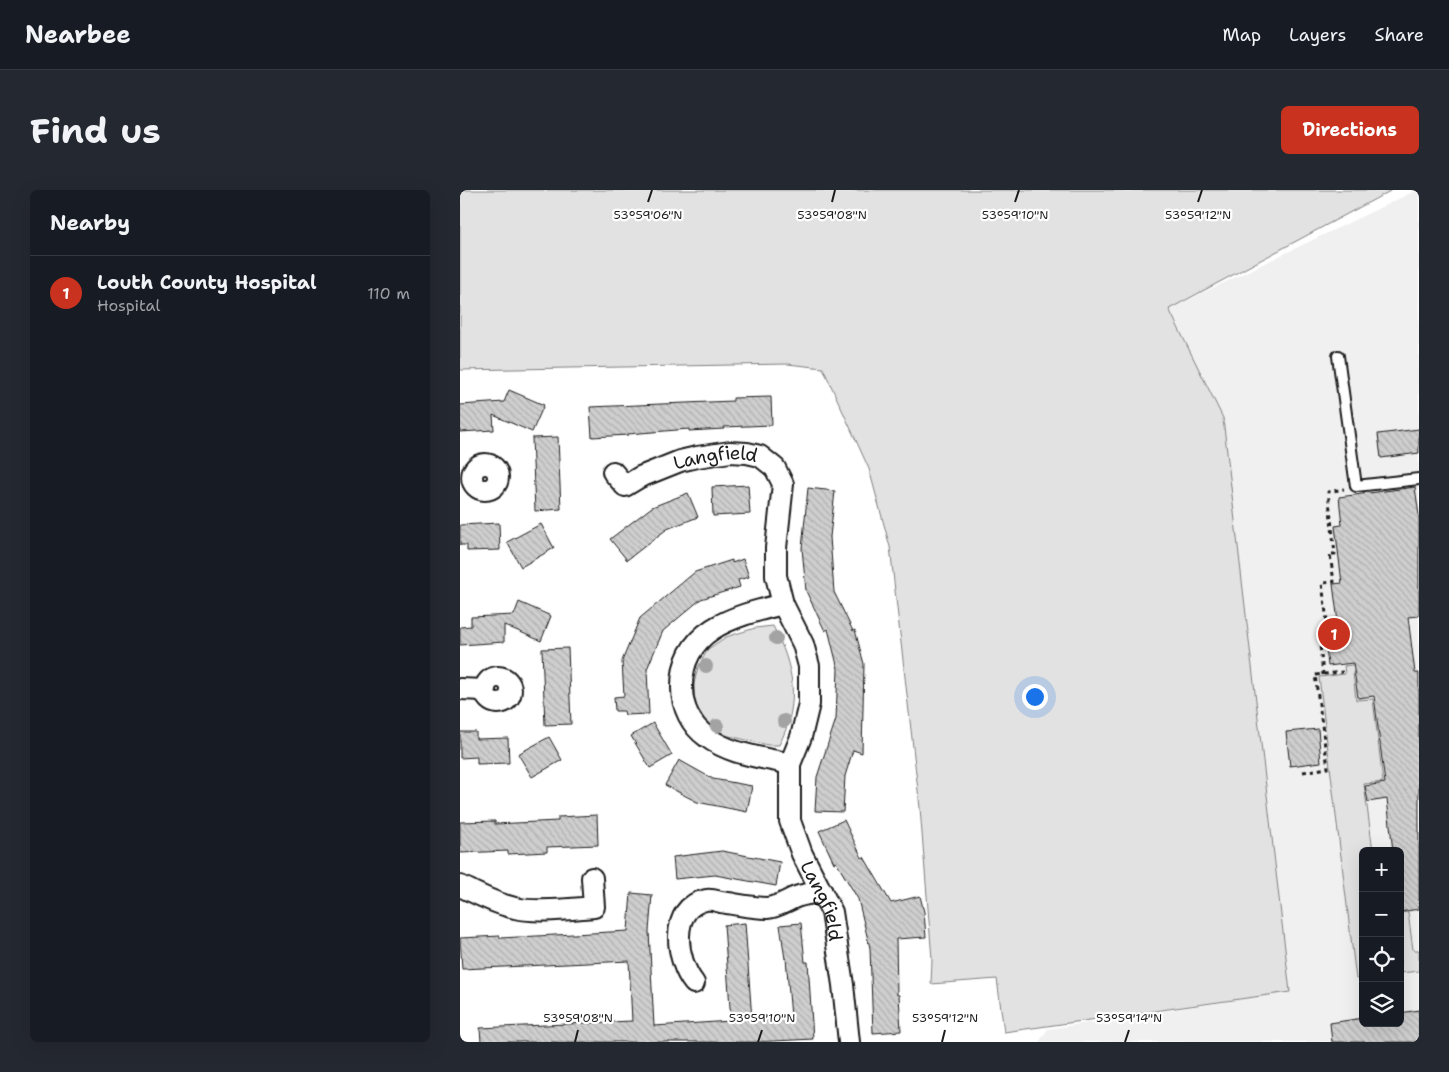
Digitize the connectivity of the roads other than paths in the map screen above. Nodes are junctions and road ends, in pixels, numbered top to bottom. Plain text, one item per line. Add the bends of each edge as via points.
1 (1338, 356) dead end
2 (613, 472) dead end
3 (1419, 479) edge
4 (783, 604) junction
5 (460, 689) edge
6 (484, 690) dead end
7 (790, 764) junction
8 (592, 878) dead end
9 (460, 886) edge
10 (822, 892) junction
11 (694, 983) dead end
12 (849, 1042) edge

1 - 3 lane via 1356,486
2 - 4 street, Langfield via 625,486 640,477 697,457 730,452 760,456 775,468 783,484 776,576
4 - 7 street, Langfield via 803,644 809,666 810,704
4 - 7 street via 743,615 703,635 692,648 681,674 684,708 706,737 747,755
5 - 6 street
7 - 10 street, Langfield via 790,821 802,854
8 - 9 street via 594,907 517,909
10 - 11 street via 768,908 707,900 695,904 682,917 679,929 681,960
10 - 12 street, Langfield via 832,912

